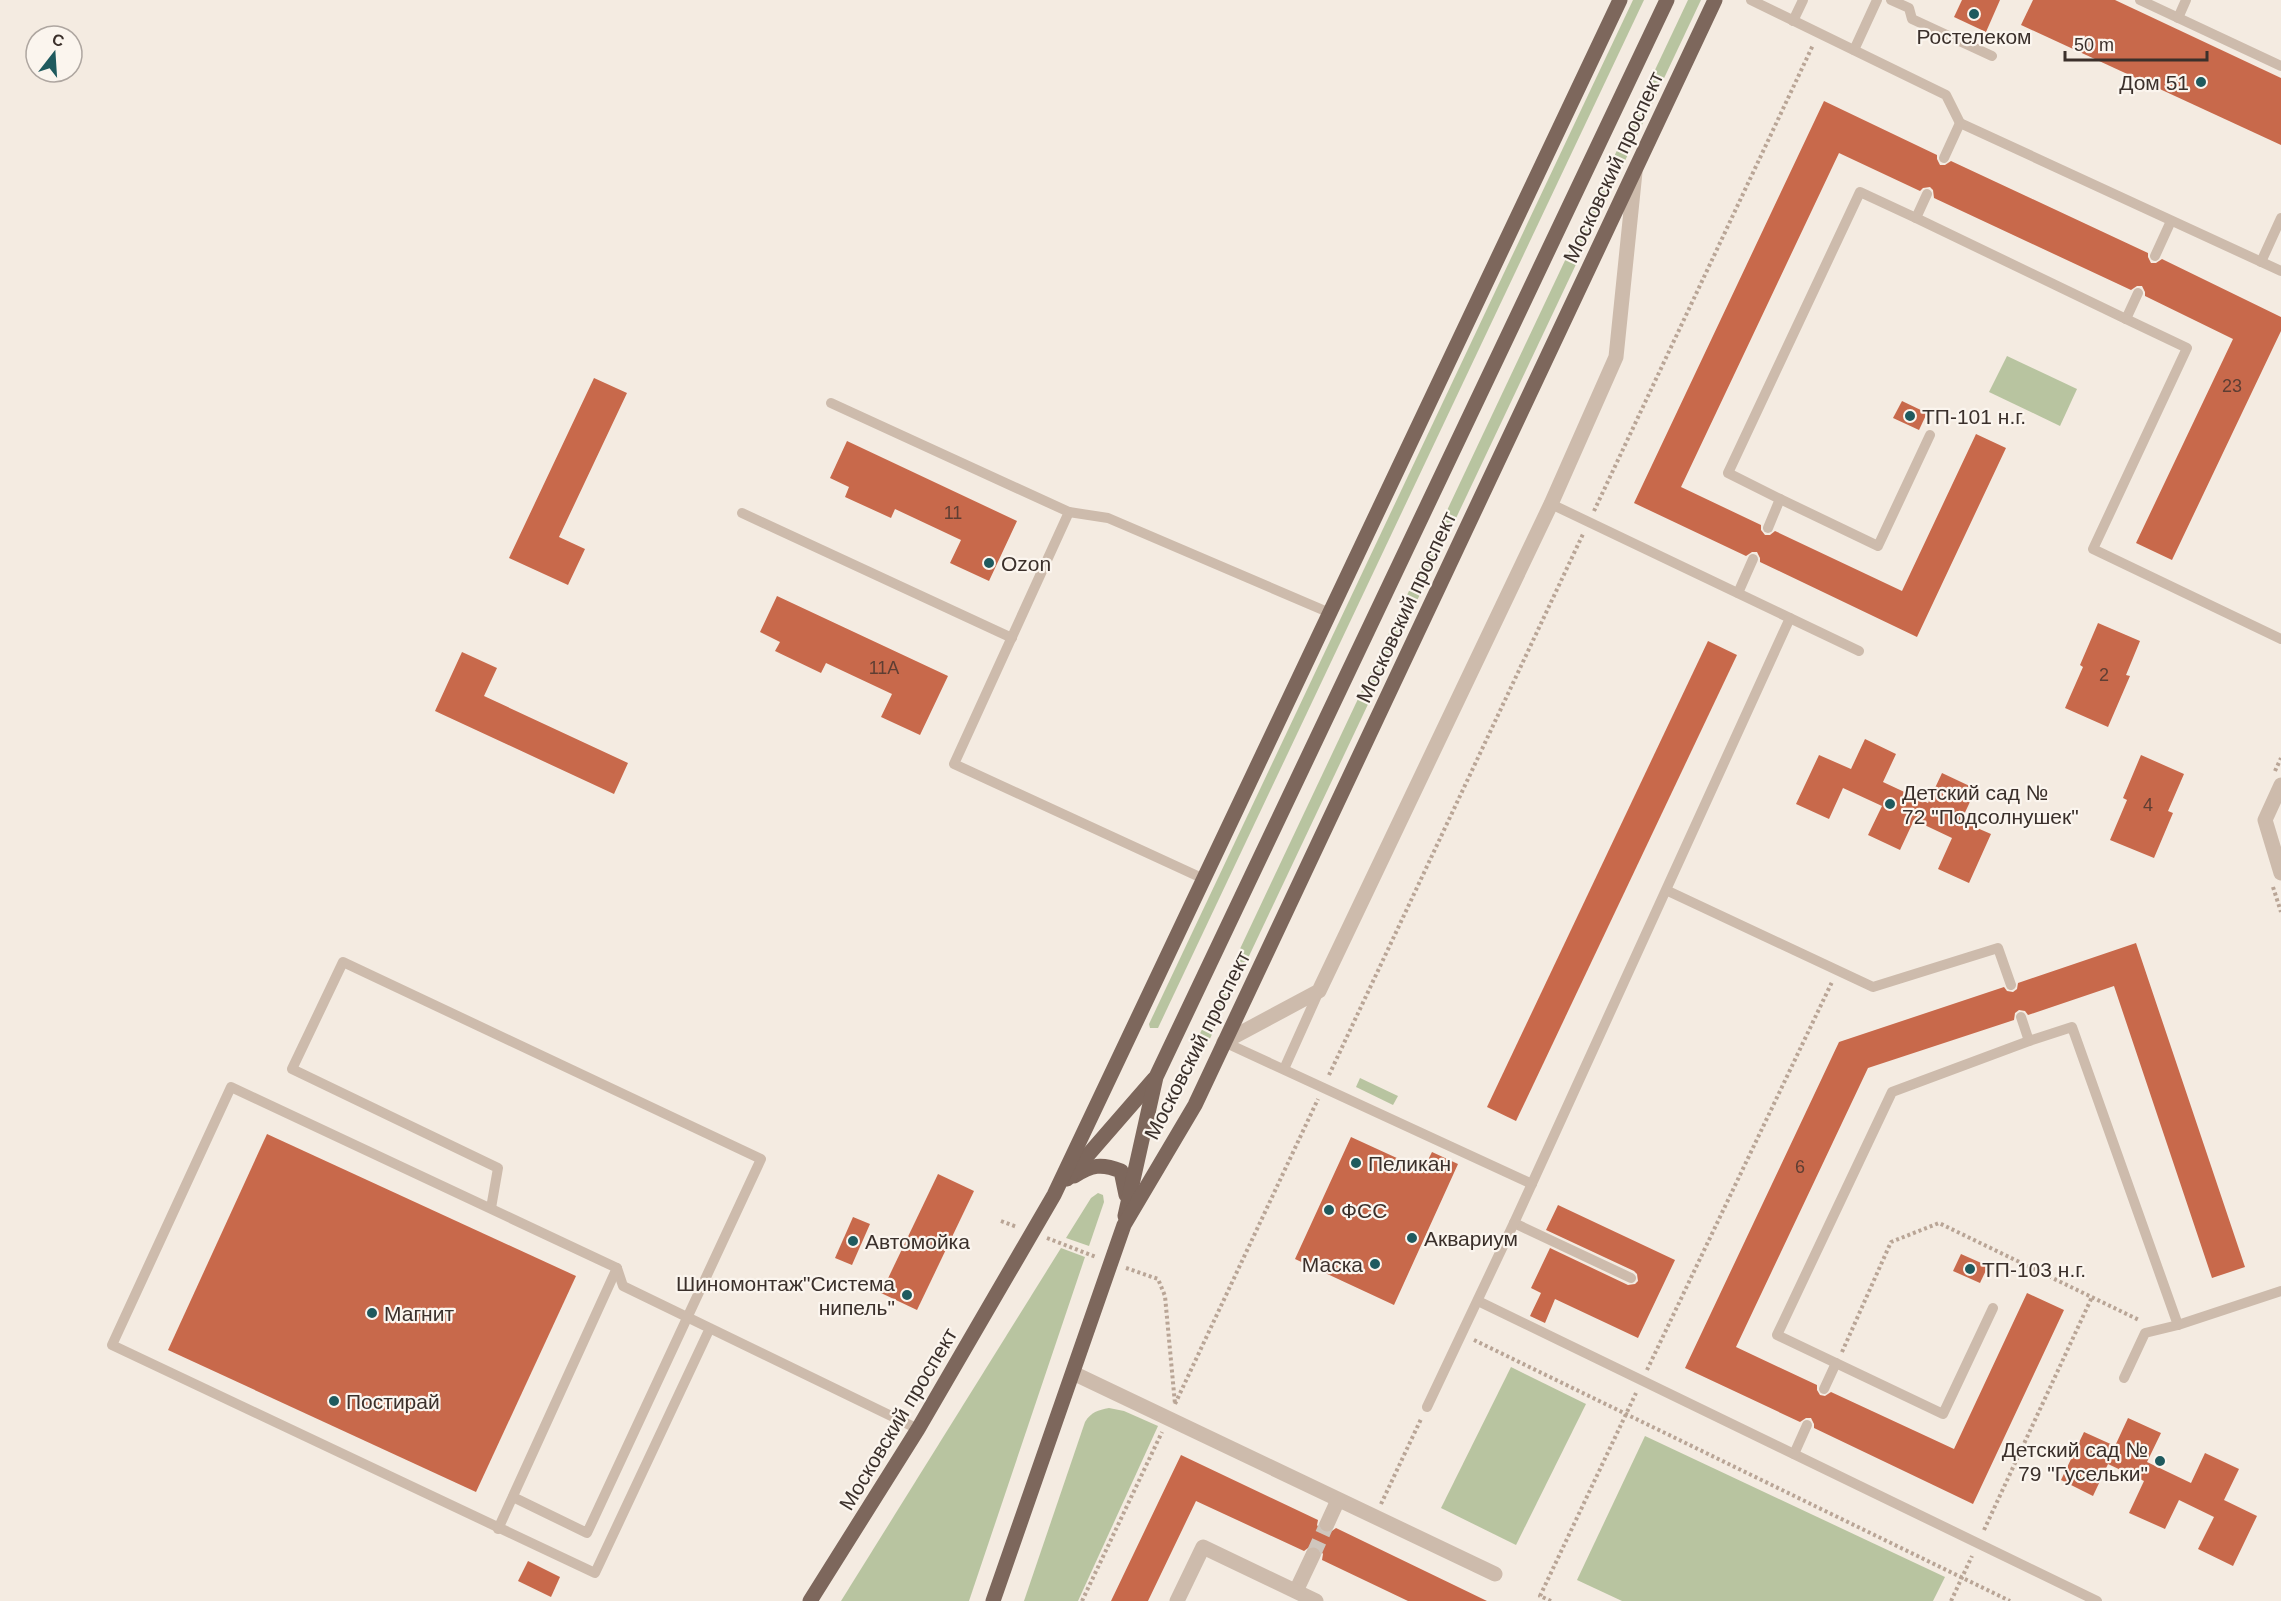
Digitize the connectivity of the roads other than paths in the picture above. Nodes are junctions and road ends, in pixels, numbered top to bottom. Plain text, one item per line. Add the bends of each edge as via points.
1 (1620, 0) edge
2 (1667, 0) edge
3 (1715, 0) edge
4 (1751, 0) edge
5 (1803, 0) edge
6 (1876, 0) edge
7 (1891, 0) edge
8 (2140, 0) edge
9 (2186, 0) edge
10 (2178, 18) junction
11 (1794, 21) junction
12 (1854, 50) junction
13 (1992, 56) dead end
14 (2281, 66) edge
15 (1960, 123) junction
16 (1944, 158) dead end
17 (1635, 172) junction
18 (1927, 195) dead end
19 (1916, 218) junction
20 (2281, 218) edge
21 (2171, 220) junction
22 (2155, 256) dead end
23 (2261, 262) junction
24 (2281, 271) edge
25 (2138, 293) dead end
26 (2126, 319) junction
27 (831, 402) dead end
28 (1930, 435) dead end
29 (1780, 499) junction
30 (1551, 504) junction
31 (741, 513) dead end
32 (1070, 513) junction
33 (1768, 528) dead end
34 (1753, 559) dead end
35 (1738, 593) junction
36 (1330, 613) junction
37 (1790, 618) junction
38 (1012, 638) junction
39 (2281, 639) edge
40 (1859, 651) dead end
41 (2281, 785) edge
42 (2281, 873) edge
43 (1204, 879) junction
44 (1668, 891) junction
45 (2011, 985) dead end
46 (1319, 991) junction
47 (2021, 1017) dead end
48 (2029, 1041) junction
49 (1224, 1042) junction
50 (1284, 1069) junction
51 (1156, 1077) junction
52 (1066, 1180) junction
53 (1532, 1184) junction
54 (1054, 1195) junction
55 (1127, 1204) junction
56 (491, 1208) junction
57 (1514, 1223) junction
58 (1124, 1225) junction
59 (617, 1268) junction
60 (1631, 1278) dead end
61 (2281, 1291) edge
62 (1478, 1301) junction
63 (1993, 1308) dead end
64 (687, 1317) junction
65 (2178, 1324) junction
66 (710, 1328) junction
67 (1836, 1363) junction
68 (1073, 1373) junction
69 (2124, 1378) dead end
70 (1824, 1389) dead end
71 (1426, 1407) road end
72 (1807, 1425) dead end
73 (918, 1429) junction
74 (1794, 1454) junction
75 (513, 1497) junction
76 (1338, 1500) junction
77 (1327, 1524) tunnel mouth
78 (498, 1529) junction
79 (1312, 1555) tunnel mouth
80 (1495, 1574) dead end
81 (1296, 1591) junction
82 (810, 1601) edge
83 (993, 1601) edge
84 (1177, 1601) edge
85 (1316, 1601) edge
86 (2097, 1601) edge

1 - 36 main road, Московский проспект
2 - 51 main road, Московский проспект
3 - 17 main road, Московский проспект
4 - 11 lane
5 - 11 lane
6 - 12 lane
7 - 13 lane via 1909,8 1912,20
8 - 10 lane
9 - 10 lane
10 - 14 lane
11 - 12 lane
12 - 15 lane via 1946,95
15 - 16 lane
15 - 21 lane
17 - 30 street via 1616,357
17 - 49 main road, Московский проспект
18 - 19 lane
19 - 26 lane
19 - 29 lane via 1860,192 1728,473
20 - 23 lane
21 - 22 lane
21 - 23 lane
23 - 24 lane
25 - 26 lane
26 - 39 lane via 2187,348 2093,549
27 - 32 lane
28 - 29 lane via 1878,546
29 - 33 lane
30 - 35 lane
30 - 46 street
31 - 38 lane
32 - 36 lane via 1108,518
32 - 38 lane
34 - 35 lane
35 - 37 lane
36 - 43 main road, Московский проспект
37 - 40 lane
37 - 44 lane
38 - 43 lane via 954,764
41 - 42 street via 2265,820
43 - 54 main road, Московский проспект
44 - 45 lane via 1873,987 1998,948
44 - 53 lane
46 - 49 street
46 - 50 lane
47 - 48 lane
48 - 65 lane via 2072,1028
48 - 67 lane via 1892,1092 1777,1335
49 - 50 lane
49 - 58 main road, Московский проспект via 1195,1105
50 - 53 lane
51 - 52 main road, Московский проспект
51 - 55 main road, Московский проспект
52 - 54 main road, Московский проспект
52 - 55 main road via 1086,1168 1105,1164 1121,1171
53 - 57 lane
54 - 73 main road, Московский проспект
55 - 58 main road, Московский проспект
56 - 59 lane
56 - 64 lane via 498,1168 292,1069 344,962 761,1159
56 - 78 lane via 231,1087 112,1345
57 - 60 lane
57 - 62 lane
58 - 68 main road, Московский проспект
59 - 64 lane via 623,1286
59 - 75 lane
61 - 65 lane
62 - 71 lane
62 - 74 lane
63 - 67 lane via 1943,1414
64 - 66 lane
64 - 75 lane via 587,1533
65 - 69 lane via 2145,1333
66 - 73 lane
66 - 78 lane via 595,1574
67 - 70 lane
68 - 76 street via 1172,1412
68 - 83 main road, Московский проспект
72 - 74 lane
73 - 82 main road, Московский проспект
74 - 86 lane
75 - 78 lane
76 - 77 street
76 - 80 street
79 - 81 street
81 - 84 street via 1203,1546
81 - 85 street

